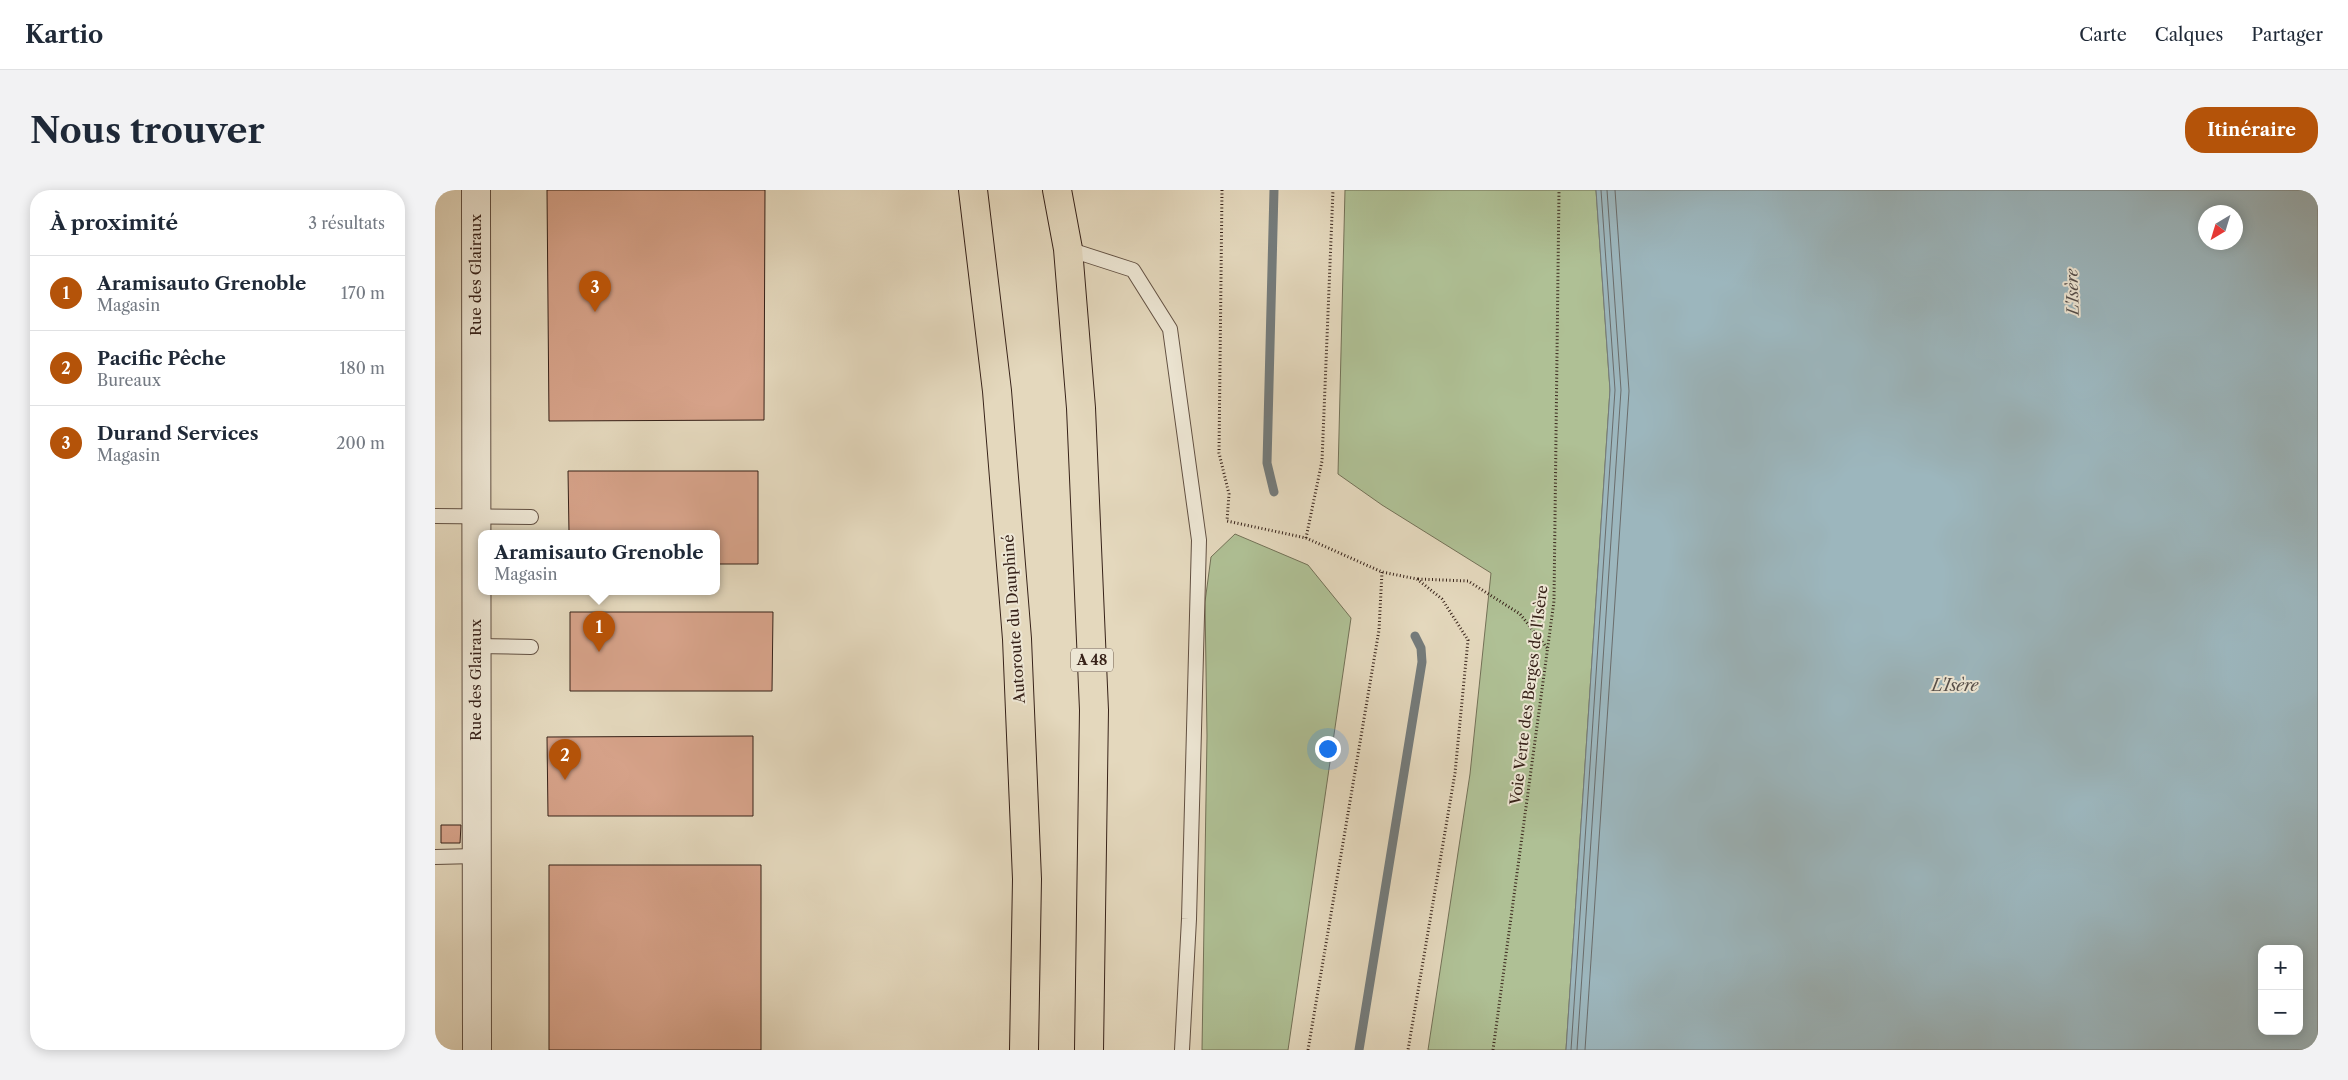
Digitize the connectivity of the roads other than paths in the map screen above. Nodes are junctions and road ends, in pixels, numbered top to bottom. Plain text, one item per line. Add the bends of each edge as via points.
1 (476, 190) edge
2 (973, 190) edge
3 (1057, 190) edge
4 (1065, 190) edge
5 (1069, 260) junction
6 (476, 515) junction
7 (435, 516) edge
8 (531, 516) dead end
9 (476, 646) junction
10 (531, 647) dead end
11 (476, 856) junction
12 (435, 857) edge
13 (477, 1050) edge
14 (1024, 1050) edge
15 (1089, 1050) edge
16 (1182, 1050) edge

1 - 6 street, Rue des Glairaux
2 - 14 highway, Autoroute du Dauphiné via 997,392 1017,639 1027,879
3 - 5 highway
4 - 5 highway
5 - 15 highway, A 48 via 1081,408 1094,710
5 - 16 lane via 1133,270 1170,329 1191,469 1199,540 1189,919
6 - 7 lane
6 - 8 lane
6 - 9 street, Rue des Glairaux
9 - 10 lane
9 - 11 street, Rue des Glairaux
11 - 12 lane
11 - 13 street, Rue des Glairaux

